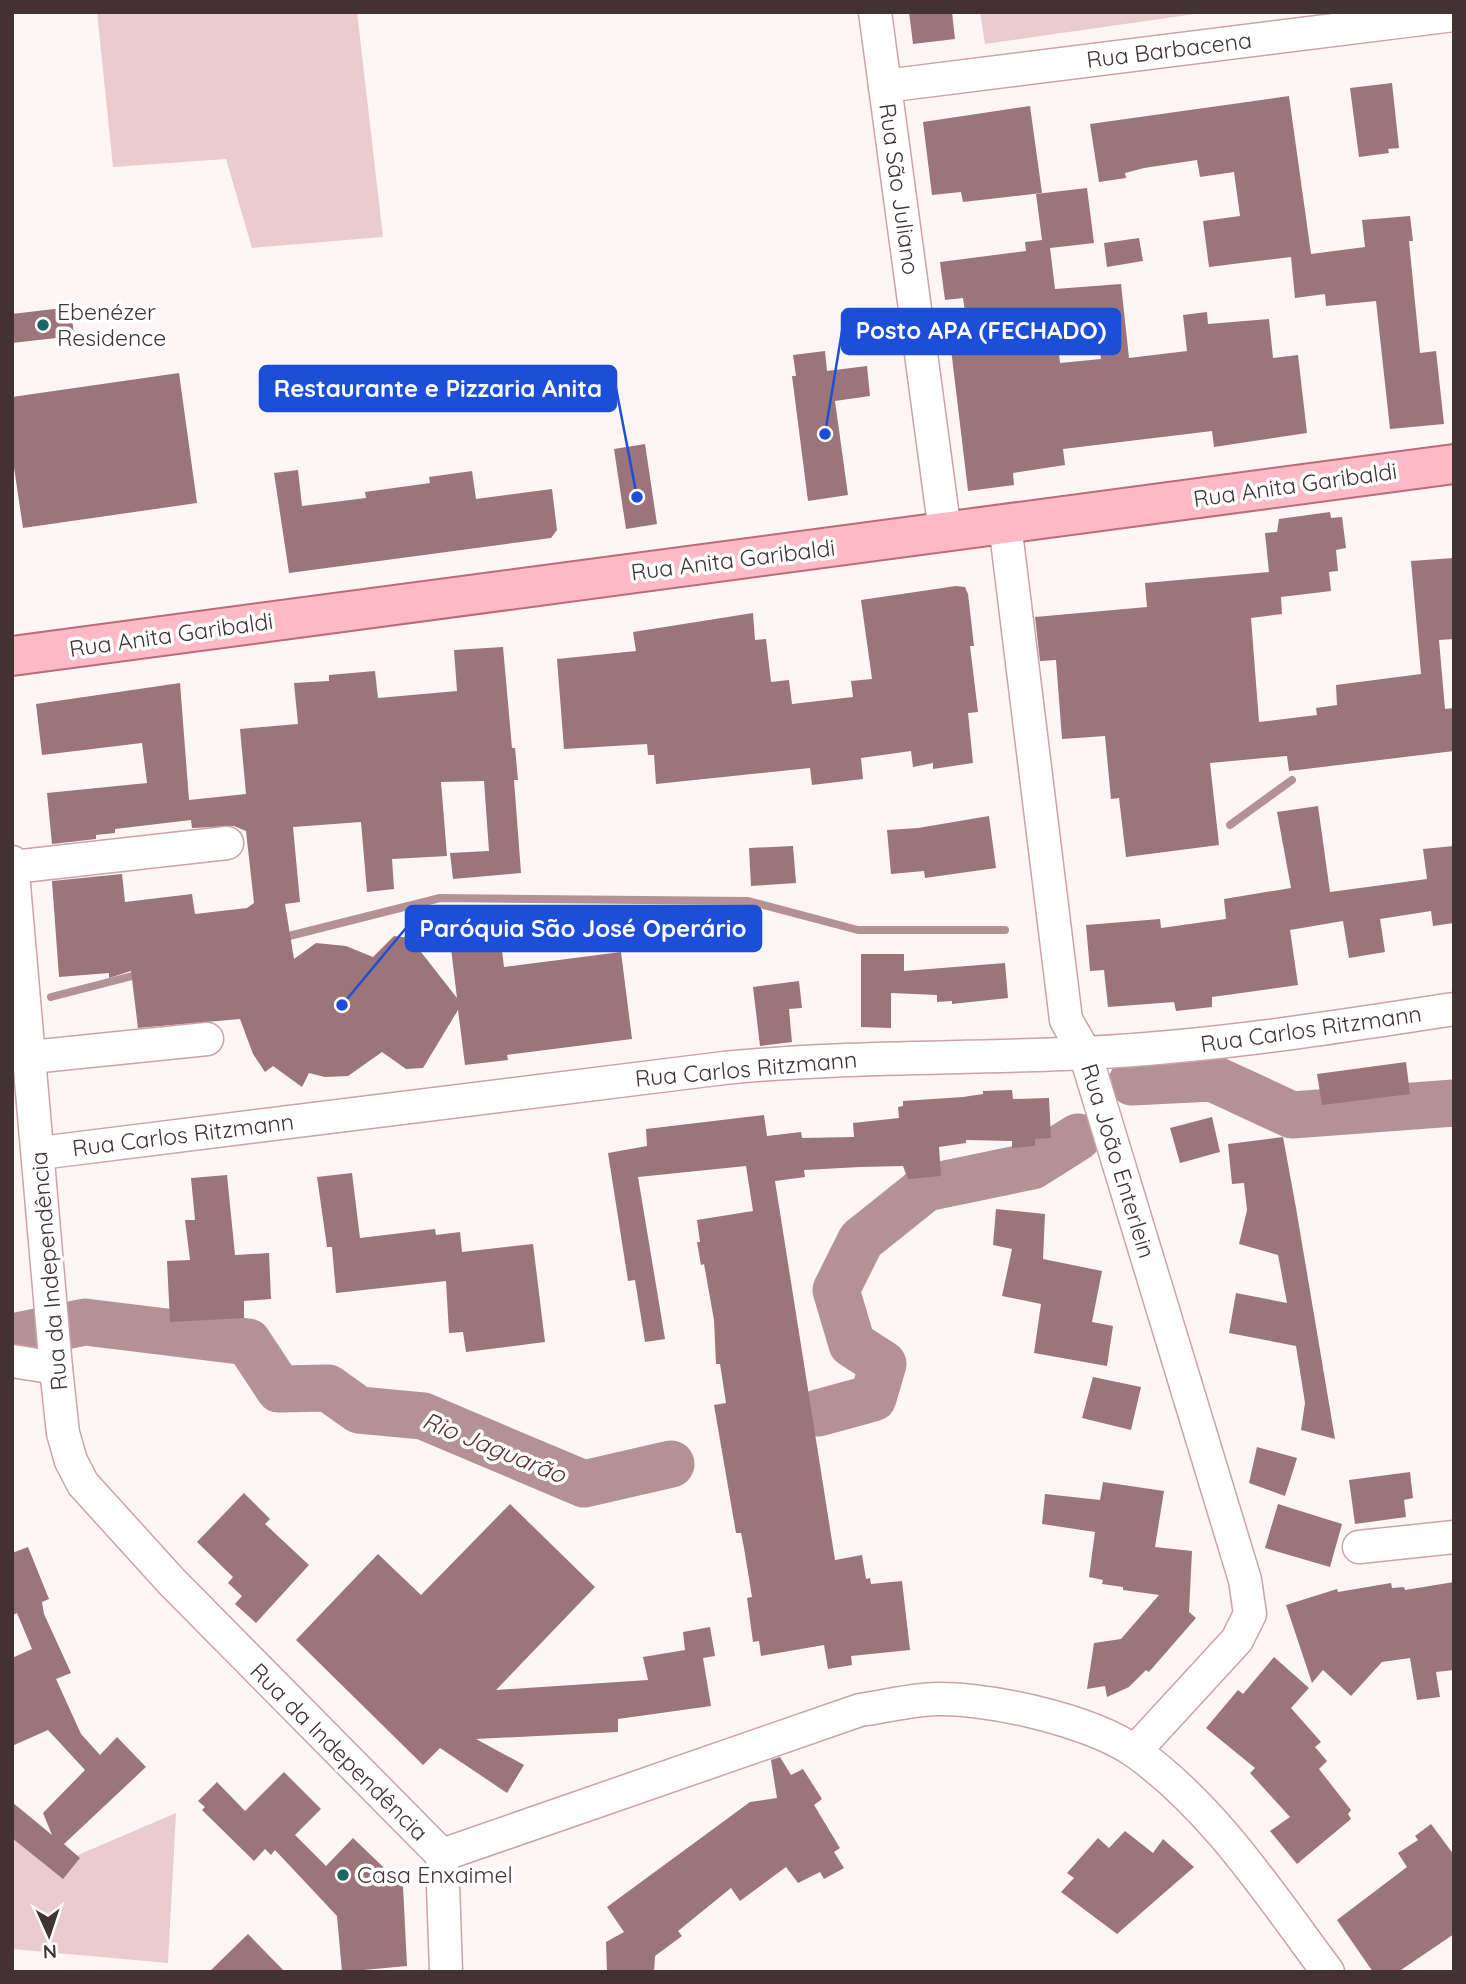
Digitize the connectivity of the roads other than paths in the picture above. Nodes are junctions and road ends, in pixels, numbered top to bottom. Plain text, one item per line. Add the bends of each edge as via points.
1 (875, 12) edge
2 (1454, 15) edge
3 (885, 86) junction
4 (1454, 464) edge
5 (1005, 524) junction
6 (944, 532) junction
7 (12, 656) edge
8 (227, 843) dead end
9 (13, 864) edge
10 (1454, 1009) edge
11 (207, 1039) dead end
12 (1085, 1053) junction
13 (31, 1057) junction
14 (40, 1153) junction
15 (55, 1354) junction
16 (12, 1362) edge
17 (1454, 1537) edge
18 (1359, 1547) dead end
19 (1135, 1751) junction
20 (442, 1855) junction
21 (446, 1972) edge
22 (1328, 1972) edge

1 - 3 street, Rua São Juliano
2 - 3 street, Rua Barbacena
3 - 6 street, Rua São Juliano
4 - 5 main road, Rua Anita Garibaldi
5 - 6 main road, Rua Anita Garibaldi
5 - 12 street, Rua João Enterlein via 1066,1020
6 - 7 main road, Rua Anita Garibaldi
8 - 9 street
9 - 13 street, Rua da Independência
10 - 12 street, Rua Carlos Ritzmann via 1247,1040
11 - 13 street
12 - 14 street, Rua Carlos Ritzmann via 790,1061
12 - 19 street, Rua João Enterlein via 1245,1580 1250,1614 1237,1640
13 - 14 street, Rua da Independência
14 - 15 street, Rua da Independência
15 - 16 street
15 - 20 street, Rua da Independência via 63,1433 83,1484 172,1582
17 - 18 street
19 - 20 street, Rua da Independência via 1057,1718 996,1704 925,1699 860,1710
19 - 22 street, Rua da Independência via 1234,1848
20 - 21 street

